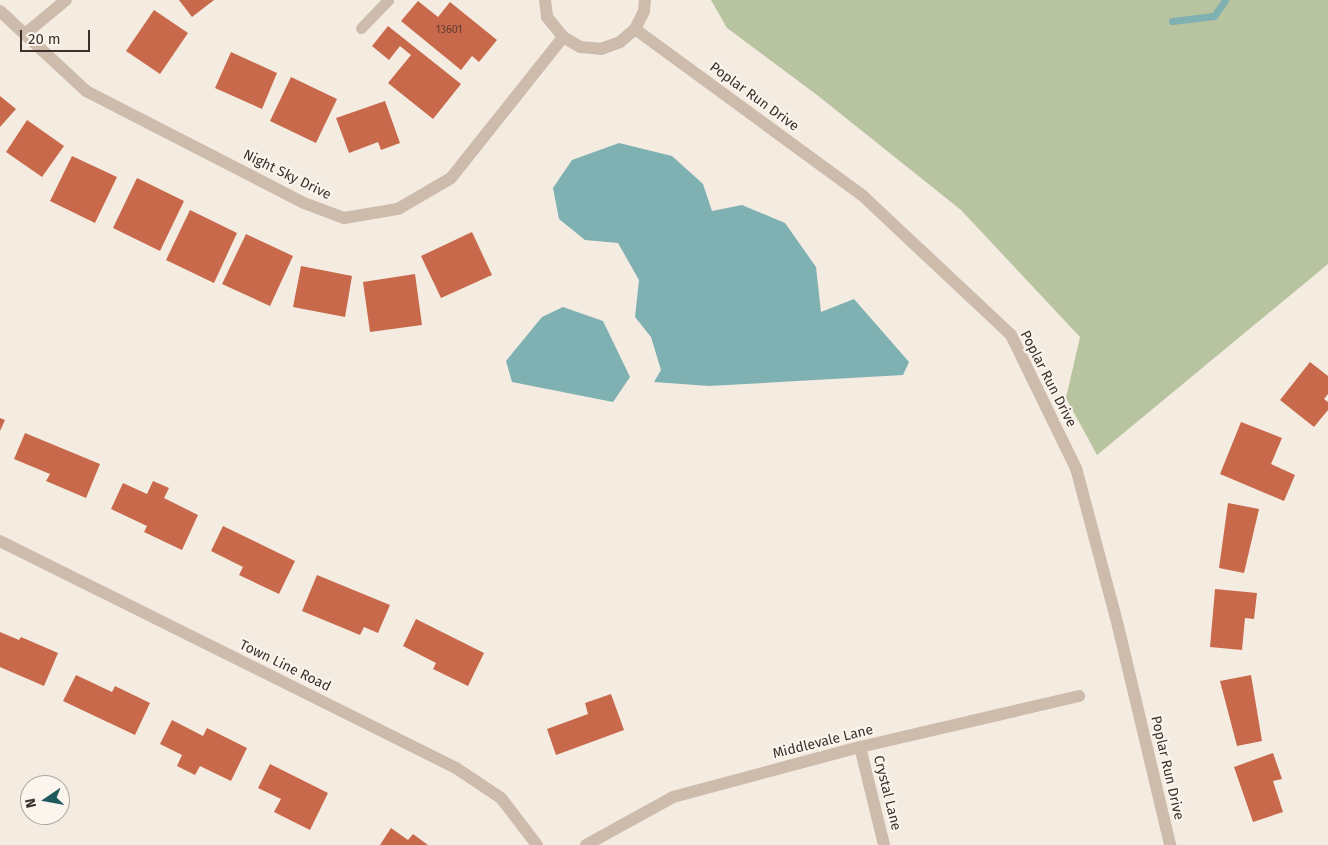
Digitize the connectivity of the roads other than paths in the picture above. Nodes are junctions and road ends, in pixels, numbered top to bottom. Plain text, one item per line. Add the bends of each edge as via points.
1 (66, 0) edge
2 (545, 0) edge
3 (645, 0) edge
4 (386, 1) edge
5 (0, 11) edge
6 (361, 28) dead end
7 (635, 29) junction
8 (25, 34) junction
9 (562, 37) junction
10 (0, 541) edge
11 (1079, 696) dead end
12 (860, 747) junction
13 (537, 845) edge
14 (586, 845) edge
15 (884, 845) edge
16 (1170, 845) edge

1 - 8 street
2 - 9 street via 547,17
3 - 7 street
4 - 6 lane
5 - 8 street, Night Sky Drive
7 - 9 street via 620,42 600,48 580,47
7 - 16 street, Poplar Run Drive via 862,196 1011,335 1076,468 1118,626
8 - 9 street, Night Sky Drive via 86,91 304,203 344,218 398,209 450,178
10 - 13 street, Town Line Road via 456,768 502,798
11 - 12 street, Middlevale Lane
12 - 14 street, Middlevale Lane via 673,797
12 - 15 street, Crystal Lane

